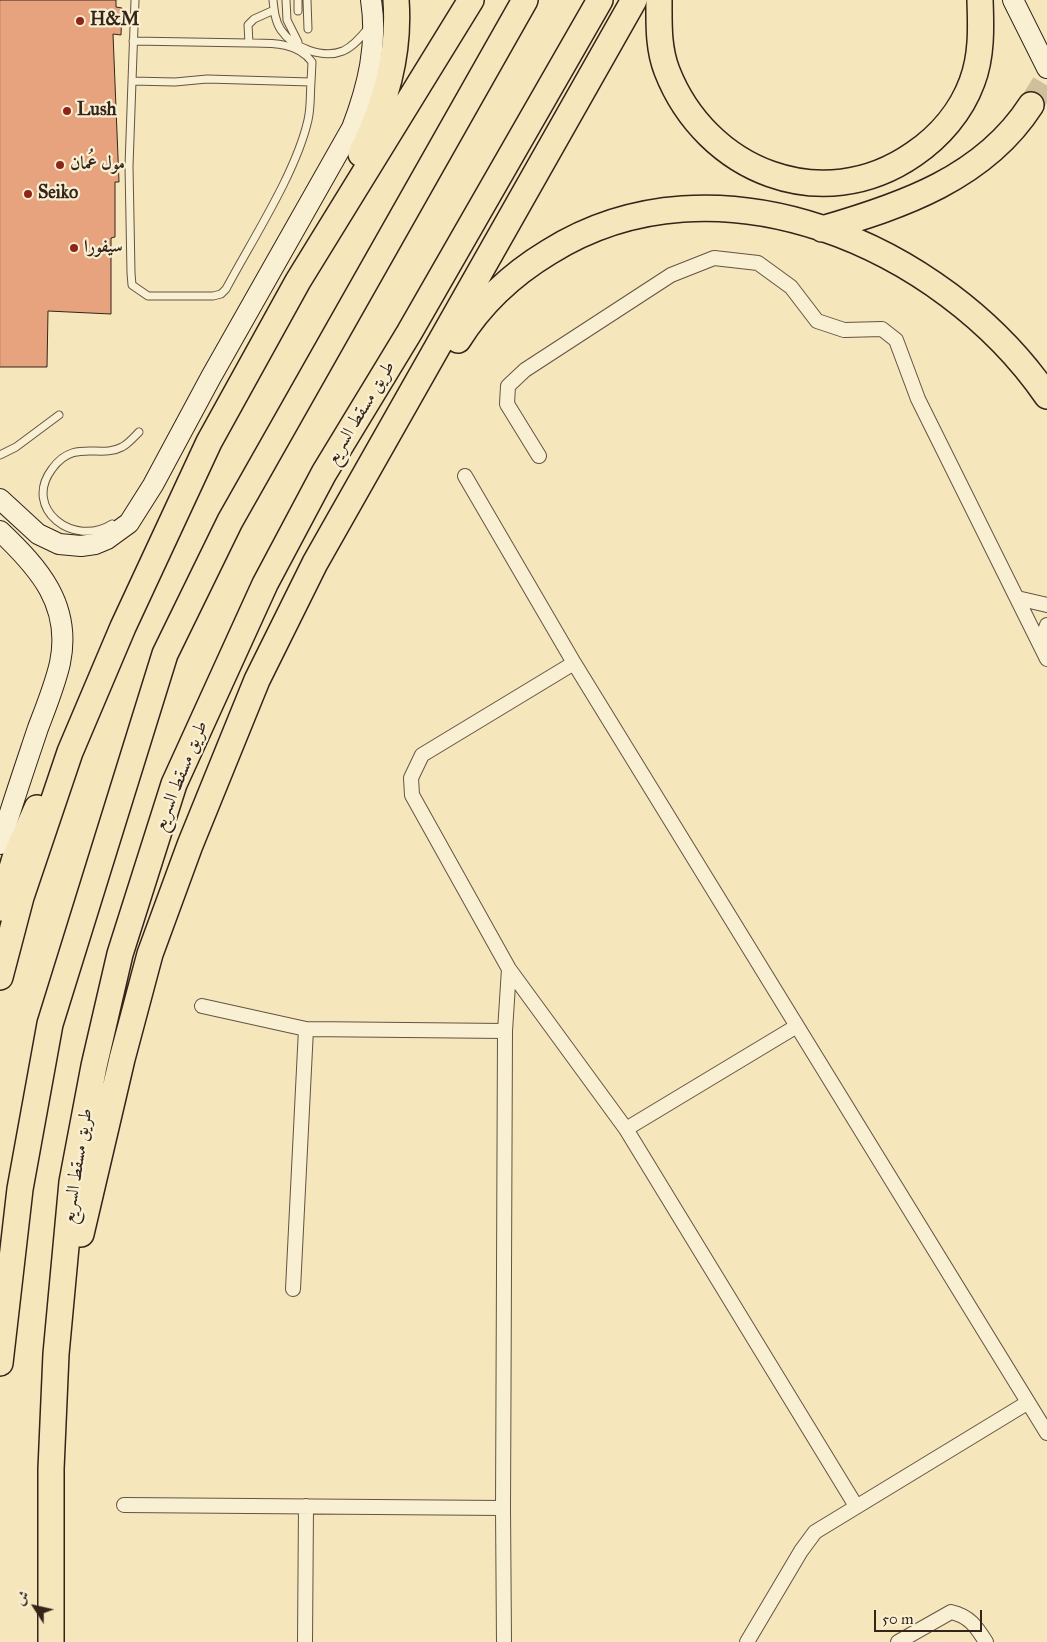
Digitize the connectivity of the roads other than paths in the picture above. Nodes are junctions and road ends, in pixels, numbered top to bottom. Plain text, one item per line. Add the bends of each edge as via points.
1 (135, 0) edge
2 (273, 0) edge
3 (286, 0) edge
4 (298, 0) edge
5 (307, 0) edge
6 (371, 0) edge
7 (396, 0) edge
8 (471, 0) edge
9 (483, 0) edge
10 (526, 0) edge
11 (600, 0) edge
12 (634, 0) edge
13 (659, 0) edge
14 (980, 0) edge
15 (1013, 0) edge
16 (274, 10) junction
17 (298, 11) dead end
18 (374, 21) junction
19 (308, 29) dead end
20 (447, 39) junction
21 (133, 41) junction
22 (250, 43) junction
23 (300, 45) junction
24 (1047, 68) edge
25 (132, 81) junction
26 (310, 82) junction
27 (1031, 105) tunnel mouth
28 (822, 229) junction
29 (298, 281) junction
30 (1047, 396) edge
31 (59, 415) dead end
32 (139, 432) dead end
33 (0, 455) edge
34 (539, 456) dead end
35 (465, 476) dead end
36 (153, 485) junction
37 (0, 499) edge
38 (352, 501) junction
39 (124, 516) dead end
40 (116, 522) dead end
41 (0, 531) edge
42 (1017, 598) junction
43 (1047, 605) edge
44 (1047, 625) edge
45 (1040, 642) junction
46 (1047, 659) edge
47 (574, 663) junction
48 (70, 752) junction
49 (0, 844) edge
50 (0, 908) edge
51 (509, 970) junction
52 (0, 977) edge
53 (202, 1006) dead end
54 (797, 1026) junction
55 (306, 1029) junction
56 (504, 1031) junction
57 (626, 1129) junction
58 (293, 1289) dead end
59 (56, 1354) junction
60 (0, 1363) edge
61 (1027, 1403) junction
62 (1047, 1433) edge
63 (124, 1504) dead end
64 (306, 1506) junction
65 (856, 1506) junction
66 (503, 1508) junction
67 (51, 1642) edge
68 (305, 1642) edge
69 (504, 1642) edge
70 (747, 1642) edge
71 (898, 1642) edge
72 (986, 1642) edge

1 - 21 lane
2 - 16 lane
3 - 23 lane via 287,20
4 - 17 lane
5 - 19 lane
6 - 18 street
7 - 29 highway via 394,58 385,97 360,155 310,243
8 - 20 highway
9 - 20 highway
10 - 60 highway via 230,521 165,654 50,1024 20,1189
11 - 59 highway, طريق مسقط السريع via 320,482 265,584 174,784 120,954 94,1066 72,1182
12 - 38 highway
13 - 14 highway via 659,44 666,70 694,120 711,138 751,167 795,181 821,185 860,180 901,163 930,143 947,124 972,82 982,31
15 - 24 street
16 - 22 lane via 248,25
16 - 23 lane via 281,30
18 - 23 lane via 353,45 339,52 323,54
18 - 36 street via 366,86 352,128
20 - 29 highway
21 - 22 lane
21 - 25 lane
22 - 26 lane via 300,50 312,62
25 - 26 lane
25 - 26 lane via 129,166 131,274 132,285 148,296 213,296 226,289 288,172 304,134 311,105
27 - 28 highway via 1017,126 992,151 949,180 917,198
28 - 30 highway via 898,261 946,293 992,332
28 - 38 highway via 771,214 701,206 671,209 609,223 564,242 528,265 488,300
29 - 48 highway via 209,442 123,627
31 - 33 lane
32 - 40 lane via 121,448 80,451 64,457 51,470 44,486 45,504 55,520 71,530 90,532
34 - 42 street via 508,404 508,386 525,370 671,275 714,258 758,263 791,287 817,321 844,330 882,329 896,340 918,399
35 - 47 street
36 - 37 street via 129,523 119,532 95,544 82,546 48,540
36 - 39 lane via 140,492
38 - 59 highway via 315,562 257,680 190,844 150,954 89,1195
41 - 49 street via 33,563 46,582 56,604 62,638 58,672
42 - 43 street
42 - 45 street
44 - 45 street
45 - 46 street
47 - 51 street via 422,755 411,778 412,795
47 - 54 street
48 - 50 highway via 45,792 24,836
48 - 52 highway via 21,897
51 - 56 street
51 - 57 street
53 - 55 street
54 - 57 street
54 - 61 street
55 - 56 street
55 - 58 street
56 - 66 street
57 - 65 street
59 - 67 highway, طريق مسقط السريع via 51,1469
61 - 62 street
61 - 65 street
63 - 64 street
64 - 66 street
64 - 68 street
65 - 70 street via 815,1532
66 - 69 street
71 - 72 street via 950,1612 970,1620

